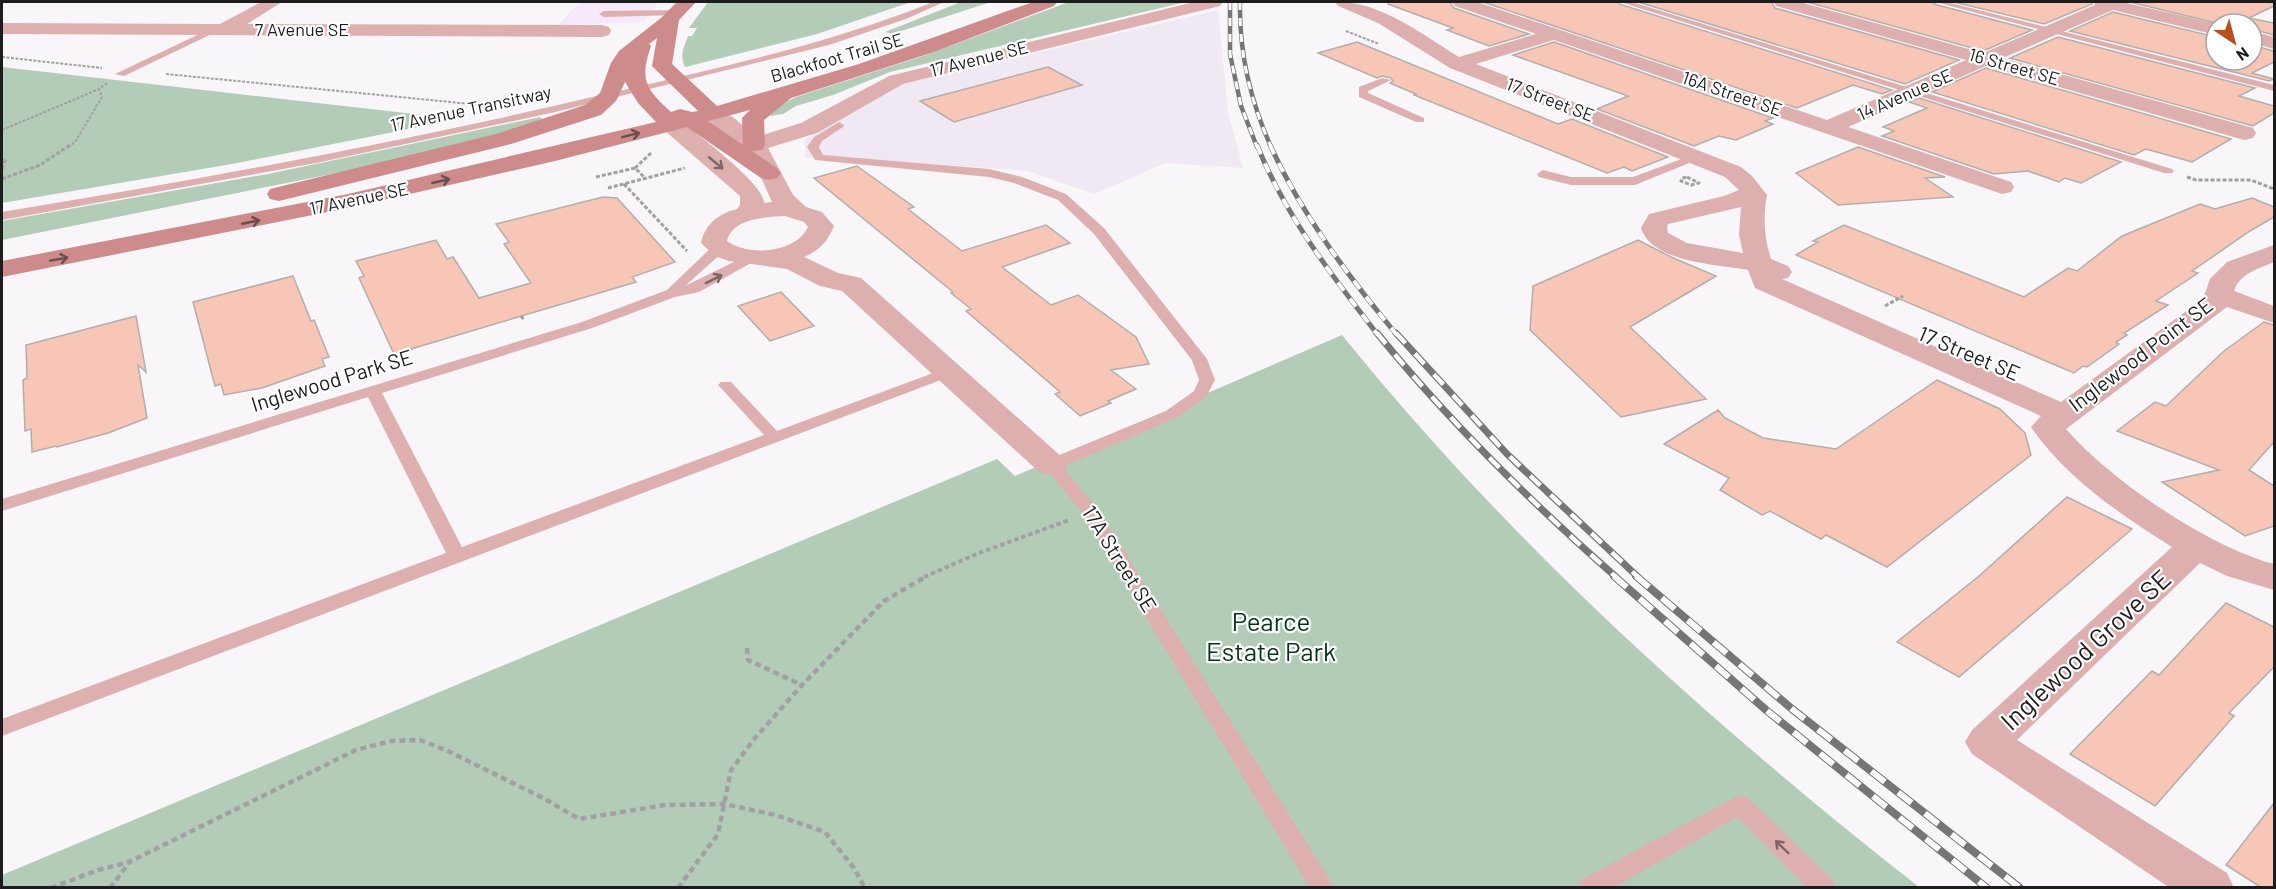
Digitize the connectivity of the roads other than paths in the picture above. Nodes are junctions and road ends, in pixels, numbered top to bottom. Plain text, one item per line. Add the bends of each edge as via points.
1 (273, 2) edge
2 (617, 2) edge
3 (656, 2) edge
4 (940, 2) edge
5 (1048, 2) edge
6 (1214, 2) edge
7 (1344, 2) edge
8 (1461, 2) edge
9 (1624, 2) edge
10 (1782, 2) edge
11 (1939, 2) edge
12 (2107, 3) edge
13 (1008, 4) edge
14 (677, 12) edge
15 (644, 14) junction
16 (603, 22) junction
17 (2204, 26) edge
18 (2, 29) edge
19 (220, 30) junction
20 (2051, 30) junction
21 (1555, 34) junction
22 (644, 40) junction
23 (1986, 59) junction
24 (1457, 64) junction
25 (125, 72) road end
26 (765, 79) dead end
27 (1386, 80) dead end
28 (677, 81) junction
29 (2274, 88) edge
30 (639, 90) junction
31 (1912, 91) junction
32 (788, 93) junction
33 (609, 97) junction
34 (693, 110) junction
35 (1420, 120) dead end
36 (839, 125) dead end
37 (1829, 127) junction
38 (2246, 133) dead end
39 (754, 145) junction
40 (1695, 157) junction
41 (2168, 171) road end
42 (769, 173) junction
43 (1543, 174) dead end
44 (2002, 187) dead end
45 (279, 194) junction
46 (1755, 195) junction
47 (796, 211) junction
48 (746, 214) junction
49 (2, 216) edge
50 (820, 232) junction
51 (718, 249) junction
52 (2, 250) edge
53 (2274, 253) edge
54 (758, 258) junction
55 (1760, 264) junction
56 (2, 269) edge
57 (851, 284) junction
58 (672, 293) junction
59 (2219, 296) junction
60 (2274, 315) edge
61 (949, 372) junction
62 (726, 385) dead end
63 (373, 391) junction
64 (2071, 408) junction
65 (776, 438) junction
66 (1052, 465) junction
67 (2, 505) edge
68 (2195, 547) junction
69 (457, 556) junction
70 (2274, 577) edge
71 (2, 728) edge
72 (1323, 888) edge
73 (1590, 888) edge
74 (1824, 888) edge
75 (2210, 888) edge

1 - 19 street
2 - 16 lane
3 - 15 lane
4 - 28 lane, 17 Avenue Transitway via 829,41
5 - 32 main road, Blackfoot Trail SE via 935,45
6 - 39 street, 17 Avenue SE via 896,80 809,128
7 - 24 street, 17 Street SE via 1384,18
8 - 21 street, 16A Street SE
9 - 31 lane
10 - 23 street, 16 Street SE
11 - 20 lane
12 - 17 street
12 - 20 street, 14 Avenue SE
13 - 26 main road, Blackfoot Trail SE via 941,28
13 - 34 main road via 922,41
14 - 15 lane
14 - 22 main road
14 - 28 main road via 662,58 663,66
15 - 16 lane via 629,12 623,21 596,21
16 - 19 street, 7 Avenue SE
18 - 19 street, 7 Avenue SE
19 - 25 lane
20 - 23 street, 14 Avenue SE
20 - 29 lane
21 - 24 street
21 - 37 street, 16A Street SE
22 - 30 main road via 634,64
22 - 33 main road via 625,57
23 - 31 street, 14 Avenue SE
23 - 38 street, 16 Street SE
24 - 40 street, 17 Street SE
27 - 35 lane via 1364,88 1363,95
28 - 30 lane, 17 Avenue Transitway
28 - 34 main road
30 - 33 lane, 17 Avenue Transitway
30 - 34 main road
31 - 37 street, 14 Avenue SE
31 - 41 lane
32 - 34 main road, Blackfoot Trail SE
32 - 39 main road via 753,118
33 - 45 main road via 593,110 503,139
33 - 49 lane, 17 Avenue Transitway via 352,153
34 - 39 street
34 - 42 main road via 707,128
34 - 45 main road, 17 Avenue SE
34 -> 48 street via 752,196 752,206
56 -> 34 main road, 17 Avenue SE via 342,203
36 - 66 lane via 813,147 819,158 989,173 1062,197 1099,231 1199,359 1207,380 1200,394 1172,414
37 - 44 street, 16A Street SE
39 - 42 street
40 - 43 lane via 1635,180 1571,181
40 - 46 street, 17 Street SE via 1733,172 1748,183
42 - 47 street via 782,199
45 - 52 main road, 17 Avenue SE
46 - 55 street, 17 Street SE via 1752,235
46 - 55 street via 1658,219 1654,228 1657,237 1680,250
47 - 48 street
47 - 50 street via 819,221
48 - 51 street via 717,230 714,243
50 - 54 street via 801,249
50 - 57 street, 17A Street SE via 829,258 850,273
51 - 54 street, 17A Street SE via 739,257
51 - 58 lane, Inglewood Park SE
53 - 59 street, Inglewood Point SE via 2237,268 2224,279
54 - 57 street, 17A Street SE via 793,262 830,280
58 -> 54 lane, Inglewood Park SE via 694,289
55 - 64 street, 17 Street SE via 1765,282
57 - 61 street, 17A Street SE
58 - 63 lane, Inglewood Park SE via 587,325
59 - 60 street, Inglewood Point SE
59 - 64 street, Inglewood Point SE via 2216,303
61 - 65 lane
61 - 66 street, 17A Street SE
62 - 65 lane
63 - 67 lane, Inglewood Park SE
63 - 69 lane
64 - 68 street via 2047,427 2066,451 2103,483
65 - 69 lane
66 - 72 lane, 17A Street SE via 1091,512
68 - 70 street
68 - 75 street, Inglewood Grove SE via 1987,742
69 - 71 lane
74 -> 73 lane via 1739,804

